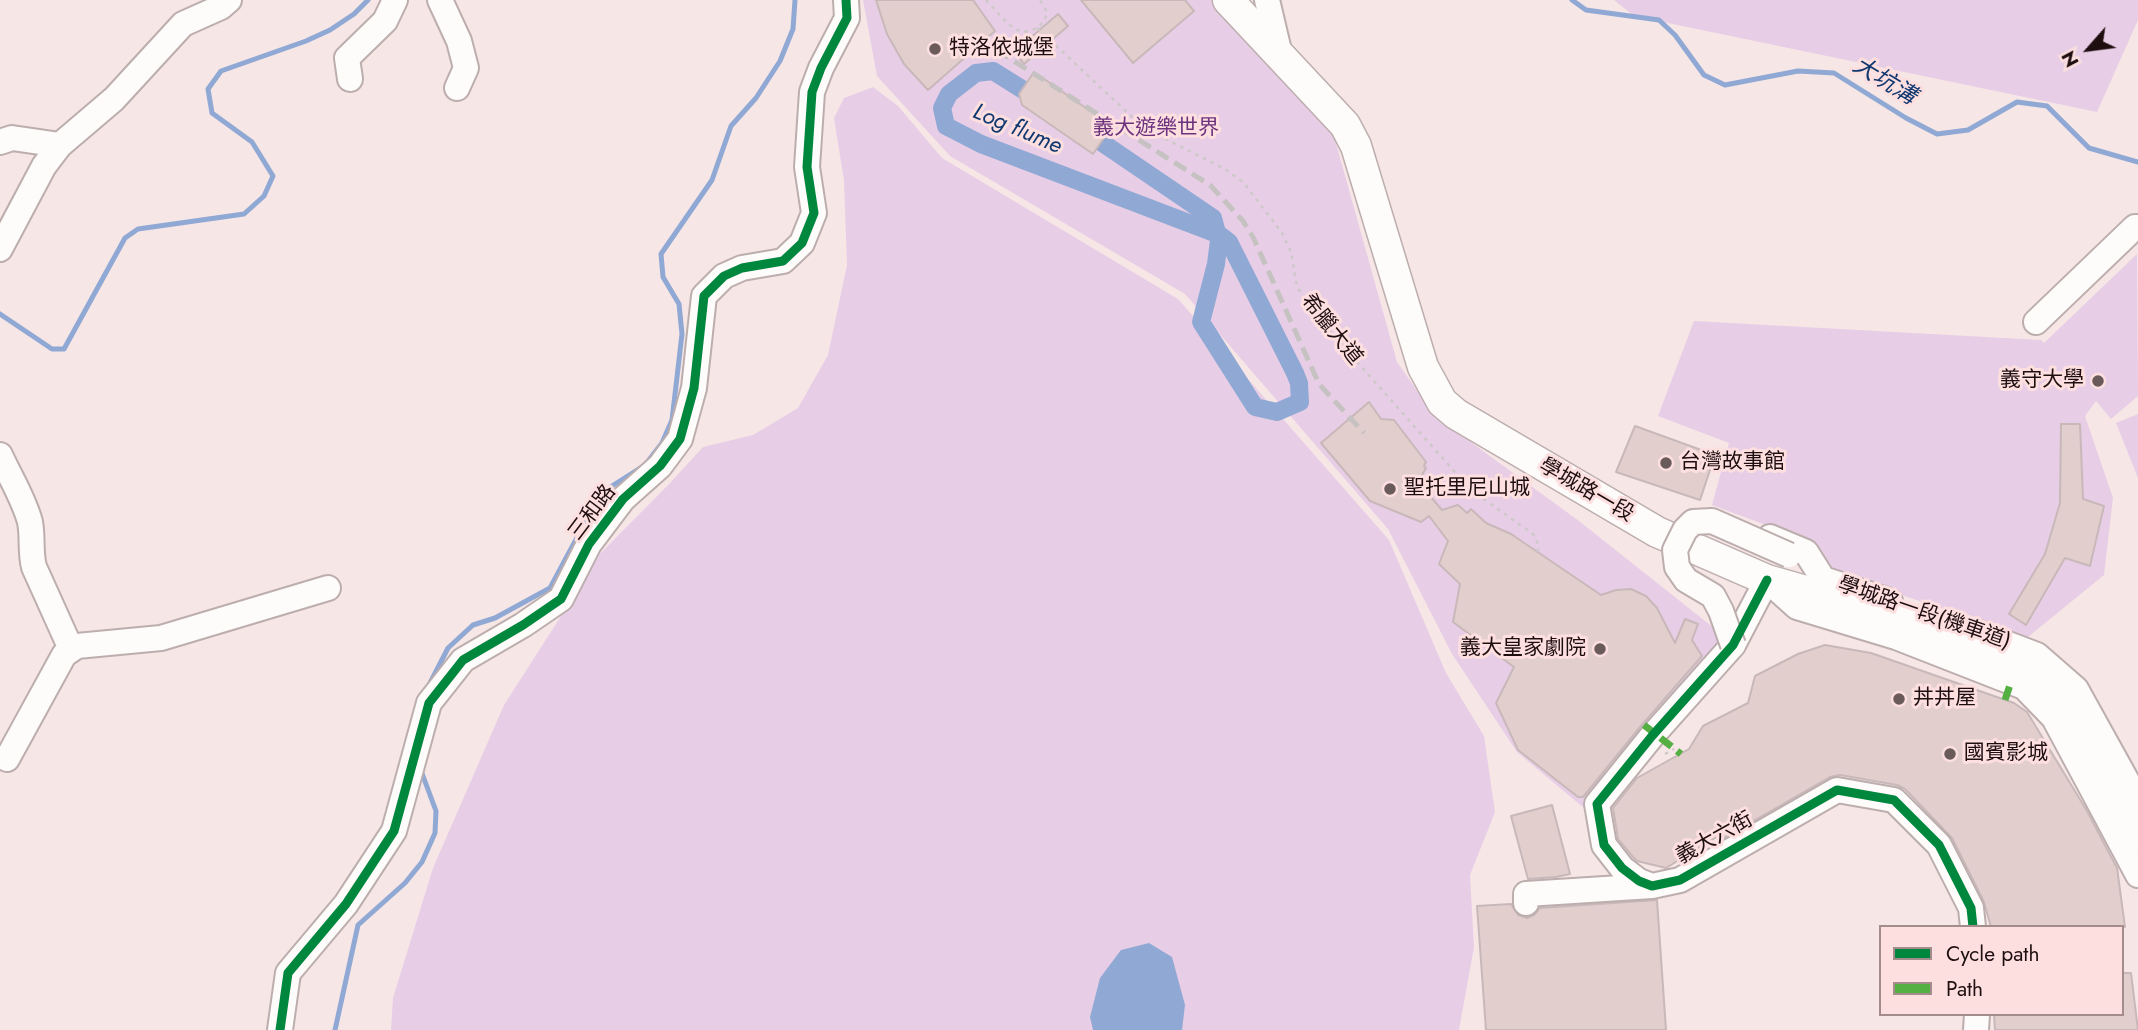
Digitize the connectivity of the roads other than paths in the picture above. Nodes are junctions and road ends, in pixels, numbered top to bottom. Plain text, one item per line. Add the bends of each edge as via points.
1 (229, 0) edge
2 (395, 0) edge
3 (440, 0) edge
4 (846, 0) edge
5 (1228, 0) edge
6 (1267, 0) edge
7 (1277, 58) junction
8 (350, 79) dead end
9 (457, 88) dead end
10 (0, 142) edge
11 (60, 145) junction
12 (2138, 227) edge
13 (0, 249) edge
14 (2036, 322) dead end
15 (0, 455) edge
16 (1657, 532) junction
17 (1767, 580) junction
18 (328, 588) dead end
19 (1824, 595) junction
20 (1733, 645) junction
21 (71, 649) junction
22 (7, 759) dead end
23 (2125, 795) edge
24 (2138, 834) edge
25 (2138, 875) edge
26 (1652, 886) junction
27 (1526, 903) dead end
28 (1973, 925) edge
29 (280, 1030) edge

1 - 11 street via 183,24 114,99
2 - 8 street via 385,21 347,58
3 - 9 street via 466,68
4 - 29 street, 三和路 via 847,18 813,92 807,167 814,214 802,243 783,261 724,276 704,296 694,388 680,439 660,466 623,499 589,544 561,599 463,660 429,704 394,831 346,904 288,973
5 - 7 main road, 學城路一段
6 - 7 street
7 - 16 main road, 學城路一段 via 1345,125 1356,146 1423,366 1442,402
10 - 11 street via 12,138
11 - 13 street
12 - 14 street
15 - 21 street via 26,509 34,568
16 - 17 main road, 學城路一段
16 - 23 street, 學城路一段(機車道) via 1694,510 1730,521 1806,552 1824,579 2037,655 2076,689
17 - 19 main road, 學城路一段
17 - 20 street
17 - 23 street, 學城路一段(機車道) via 1797,607 1896,637 2024,687
18 - 21 street via 161,638
19 - 20 street, bridge via 1790,555 1712,520 1693,522 1675,550 1678,568 1686,580 1713,596
19 - 23 main road, 學城路一段 via 1897,617 2029,668 2064,703
20 - 26 street via 1597,803 1604,845 1622,868
21 - 22 street
23 - 24 main road, 學城路一段
23 - 25 street, 學城路一段(機車道)
26 - 27 street, 義大六街 via 1526,894
26 - 28 street, 義大六街 via 1680,880 1837,790 1894,800 1940,845 1971,908

